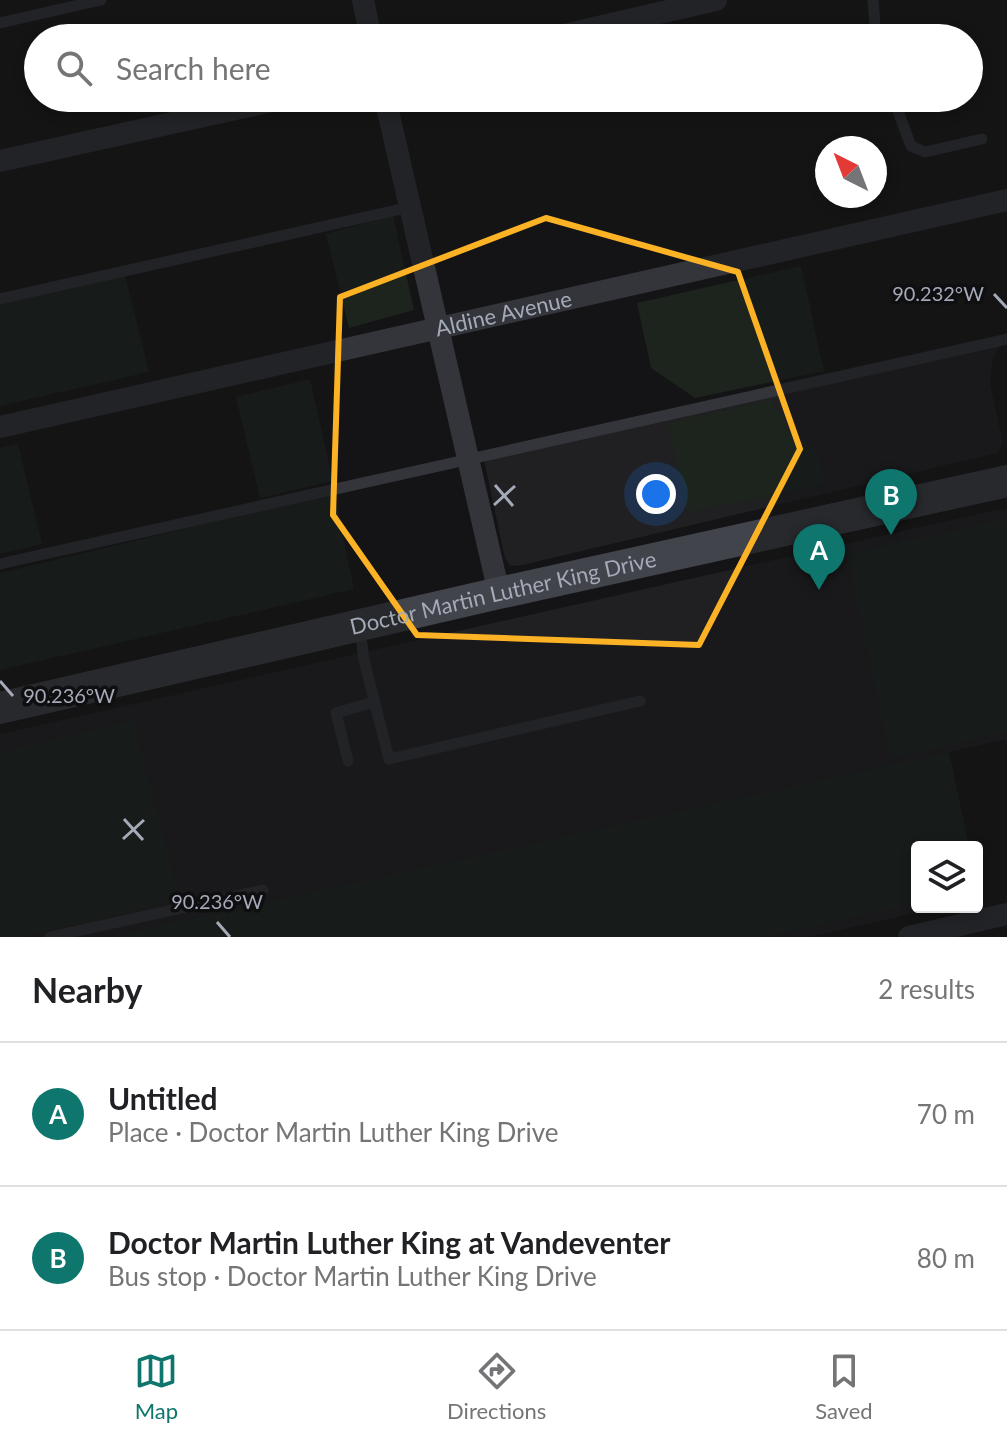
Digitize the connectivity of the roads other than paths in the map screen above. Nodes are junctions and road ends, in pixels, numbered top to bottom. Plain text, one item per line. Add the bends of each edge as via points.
1 (101, 0) edge
2 (363, 0) edge
3 (716, 0) edge
4 (873, 0) edge
5 (0, 23) edge
6 (368, 24) edge
7 (611, 24) edge
8 (875, 24) edge
9 (222, 112) edge
10 (388, 112) edge
11 (898, 112) edge
12 (982, 139) dead end
13 (0, 161) edge
14 (1007, 200) edge
15 (410, 207) junction
16 (0, 299) edge
17 (438, 328) junction
18 (1007, 339) edge
19 (0, 427) edge
20 (468, 458) junction
21 (1007, 481) edge
22 (0, 564) edge
23 (499, 593) junction
24 (360, 625) junction
25 (640, 701) dead end
26 (374, 702) junction
27 (0, 708) edge
28 (348, 761) dead end
29 (263, 890) dead end
30 (1007, 914) edge
31 (50, 937) edge
32 (909, 937) edge

1 - 5 lane
2 - 6 street
3 - 7 street
4 - 8 lane
9 - 13 street
10 - 15 street
11 - 12 lane via 911,146 925,152
14 - 17 street, Aldine Avenue
15 - 16 lane
15 - 17 street
17 - 19 street, Aldine Avenue
17 - 20 street
18 - 20 lane
20 - 22 lane
20 - 23 street
21 - 23 main road, Doctor Martin Luther King Drive
23 - 24 main road, Doctor Martin Luther King Drive
24 - 26 lane
24 - 27 main road, Doctor Martin Luther King Drive
25 - 26 lane via 389,759
26 - 28 lane via 336,713
29 - 31 lane
30 - 32 street

